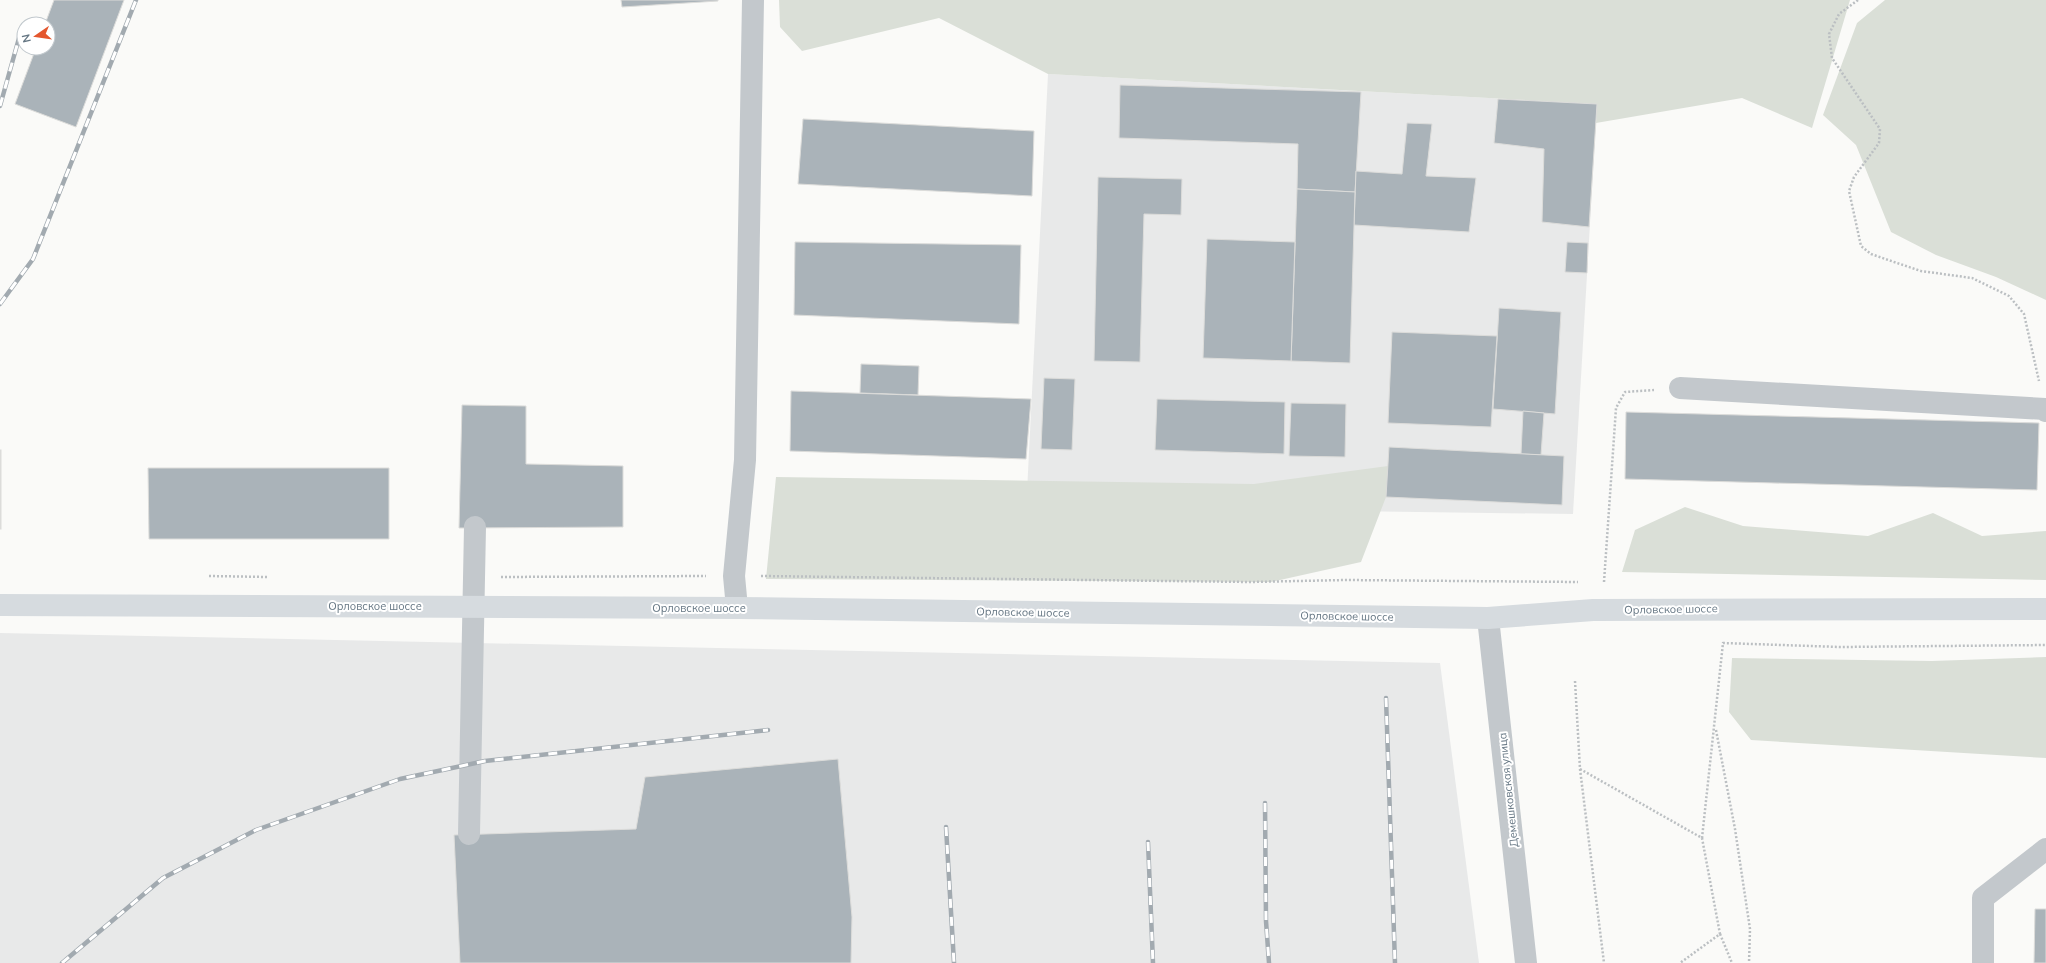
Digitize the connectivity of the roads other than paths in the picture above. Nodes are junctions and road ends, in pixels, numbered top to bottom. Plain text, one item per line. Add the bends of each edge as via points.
1 (753, 0) edge
2 (1680, 388) road end
3 (2046, 410) edge
4 (475, 527) dead end
5 (0, 605) edge
6 (737, 608) junction
7 (2046, 609) edge
8 (1488, 618) junction
9 (470, 834) dead end
10 (2046, 849) edge
11 (1526, 963) edge
12 (1983, 963) edge

1 - 6 street via 745,460 734,576
2 - 3 street
4 - 9 street
5 - 6 main road, Орловское шоссе
6 - 8 main road, Орловское шоссе
7 - 8 main road, Орловское шоссе via 1624,610
8 - 11 street, Демешковская улица
10 - 12 street via 1983,898

